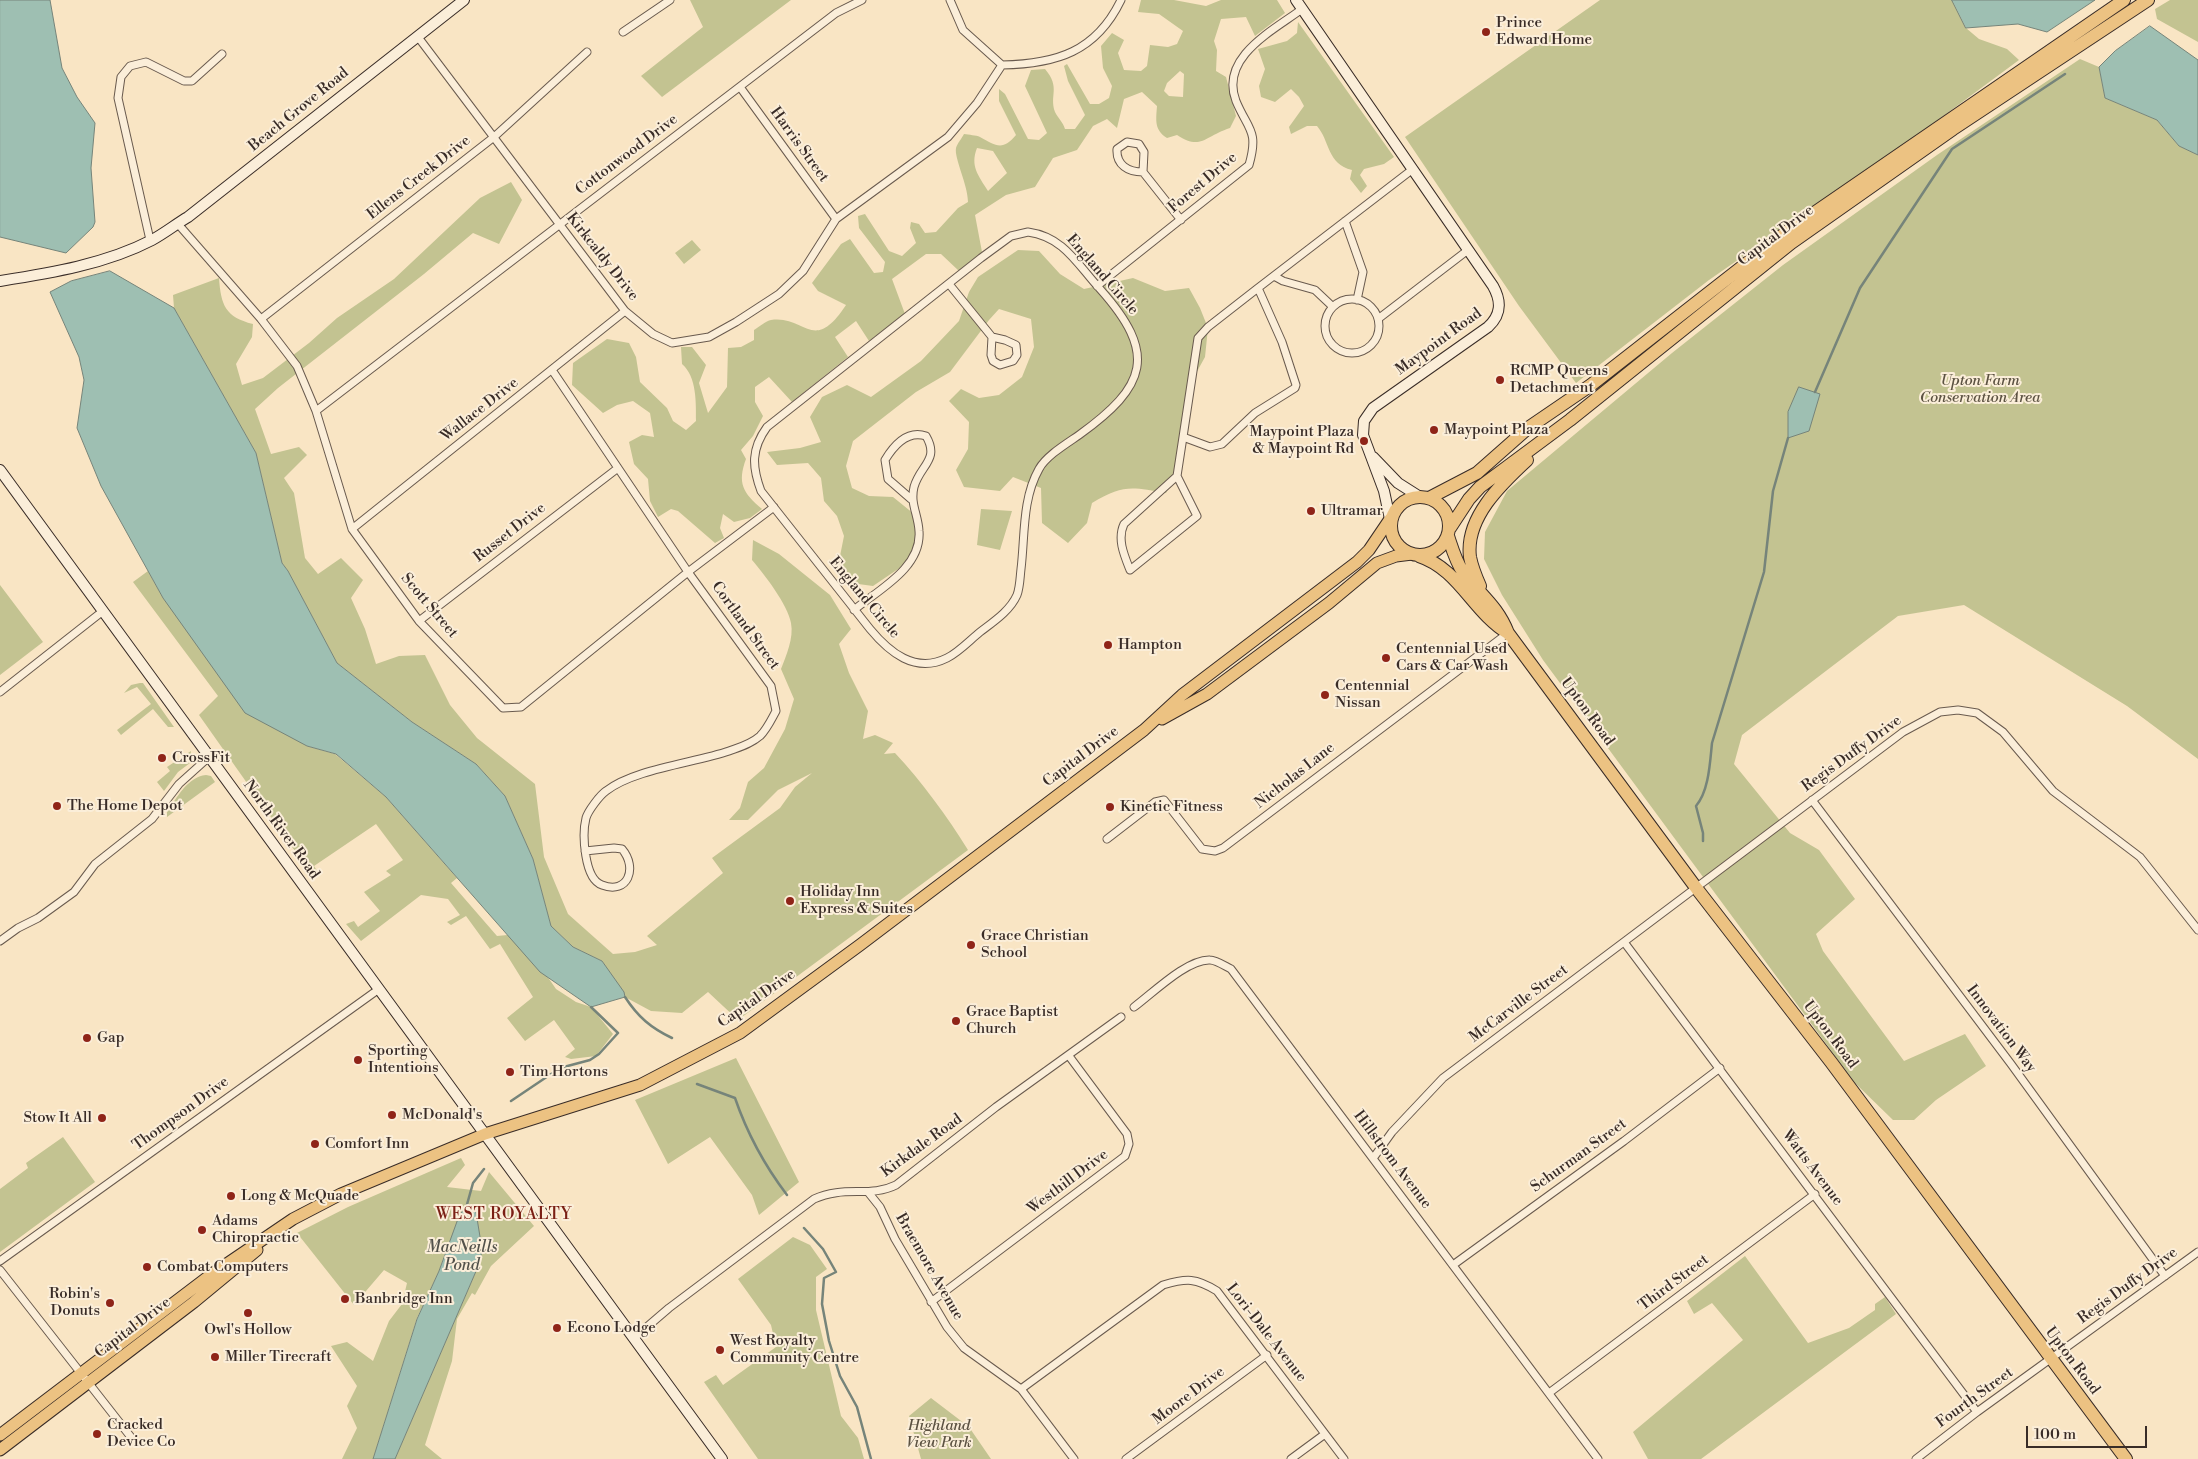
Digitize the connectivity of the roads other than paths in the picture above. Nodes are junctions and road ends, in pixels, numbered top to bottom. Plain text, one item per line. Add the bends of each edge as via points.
1 (464, 0) edge
2 (670, 0) edge
3 (862, 0) edge
4 (950, 0) edge
5 (1121, 0) edge
6 (1296, 0) edge
7 (2124, 0) edge
8 (2148, 0) edge
9 (1302, 9) junction
10 (623, 32) dead end
11 (418, 37) junction
12 (587, 52) dead end
13 (222, 54) dead end
14 (1002, 65) junction
15 (740, 87) junction
16 (494, 137) junction
17 (1413, 169) junction
18 (1143, 172) junction
19 (836, 219) junction
20 (1181, 220) junction
21 (1346, 221) junction
22 (178, 224) junction
23 (559, 224) junction
24 (150, 240) junction
25 (1468, 250) junction
26 (1274, 276) junction
27 (0, 281) edge
28 (950, 284) junction
29 (1097, 286) junction
30 (1258, 288) junction
31 (1357, 300) junction
32 (1333, 307) junction
33 (625, 311) junction
34 (261, 319) junction
35 (1378, 319) junction
36 (992, 337) junction
37 (552, 370) junction
38 (316, 411) junction
39 (1570, 420) junction
40 (1183, 437) junction
41 (1368, 450) junction
42 (618, 468) junction
43 (0, 470) edge
44 (1178, 476) junction
45 (1424, 497) junction
46 (911, 499) junction
47 (774, 507) junction
48 (1390, 520) junction
49 (352, 529) junction
50 (1449, 532) junction
51 (1412, 554) junction
52 (688, 572) junction
53 (1483, 593) junction
54 (854, 610) junction
55 (103, 611) junction
56 (419, 621) junction
57 (1508, 633) junction
58 (0, 692) edge
59 (1144, 730) junction
60 (209, 757) junction
61 (1812, 800) junction
62 (1107, 839) dead end
63 (585, 851) junction
64 (1697, 889) junction
65 (2198, 930) edge
66 (0, 941) edge
67 (1624, 942) junction
68 (379, 989) junction
69 (1134, 1007) dead end
70 (1121, 1017) dead end
71 (1069, 1056) junction
72 (1720, 1068) junction
73 (486, 1134) junction
74 (1374, 1157) junction
75 (868, 1192) junction
76 (1815, 1194) junction
77 (2198, 1252) edge
78 (0, 1261) edge
79 (1453, 1265) junction
80 (0, 1270) edge
81 (2165, 1276) junction
82 (931, 1302) junction
83 (634, 1338) junction
84 (1267, 1355) junction
85 (2051, 1360) junction
86 (84, 1379) junction
87 (1021, 1389) junction
88 (1549, 1393) junction
89 (1977, 1412) junction
90 (1324, 1434) junction
91 (0, 1435) edge
92 (134, 1441) dead end
93 (0, 1450) edge
94 (722, 1459) edge
95 (1074, 1459) edge
96 (1126, 1459) edge
97 (1291, 1459) edge
98 (1344, 1459) edge
99 (1598, 1459) edge
100 (1916, 1459) edge
101 (2126, 1459) edge

1 - 11 street, Beach Grove Road
2 - 10 street
3 - 15 street, Cottonwood Drive via 836,13
4 - 14 street via 963,30
5 - 14 street via 1103,28 1090,41 1070,53 1048,62
6 - 9 street, Maypoint Road
7 - 45 highway, Capital Drive via 1788,231 1590,385 1528,428 1477,473
8 - 39 highway, Capital Drive via 1994,101 1791,243
9 - 17 street, Maypoint Road
9 - 20 street, Forest Drive via 1246,52 1235,73 1236,101 1254,137 1249,165
11 - 16 street, Kirkcaldy Drive
11 - 22 street, Beach Grove Road
12 - 16 street, Ellens Creek Drive
13 - 24 street via 192,80 184,81 146,62 130,66 121,77 118,98
14 - 19 street, Kirkcaldy Drive via 978,102 948,137
15 - 19 street, Harris Street
15 - 23 street, Cottonwood Drive
16 - 23 street, Kirkcaldy Drive
16 - 34 street, Ellens Creek Drive
17 - 21 street
17 - 25 street, Maypoint Road
18 - 18 street via 1144,152 1138,144 1127,142 1117,149 1118,160 1127,170
18 - 20 street
19 - 33 street, Kirkcaldy Drive via 804,271 779,294 709,337 672,343 654,334
20 - 29 street, Forest Drive
21 - 26 street
21 - 31 street via 1363,272
22 - 24 street, Beach Grove Road
22 - 34 street, Scott Street
23 - 33 street, Kirkcaldy Drive
23 - 38 street, Cottonwood Drive
24 - 27 street, Beach Grove Road via 92,262
25 - 35 street
25 - 41 street, Maypoint Road via 1496,291 1500,302 1498,315 1482,333 1373,408 1362,428
26 - 30 street
26 - 32 street via 1283,282 1315,290
28 - 29 street, England Circle via 1011,236 1028,232 1044,234 1063,246
28 - 36 street
28 - 47 street, England Circle via 767,427 754,454 754,472 761,491
29 - 54 street, England Circle via 1130,328 1138,363 1134,379 1127,391 1096,423 1040,467 1029,489 1018,593 1014,601 948,658 922,663 905,660 885,647
30 - 40 street via 1198,338
30 - 40 street via 1288,356 1295,388 1255,413 1222,444 1210,447
31 - 32 street via 1344,300
31 - 35 street via 1370,307
32 - 35 street via 1325,321 1325,329 1331,344 1345,352 1364,350 1371,345 1379,328
33 - 37 street, Wallace Drive
34 - 38 street, Scott Street via 297,366
36 - 36 street via 993,361 1000,365 1013,361 1017,355 1016,345
37 - 42 street, Cortland Street
37 - 49 street, Wallace Drive
38 - 49 street, Scott Street
39 - 50 highway, Capital Drive via 1480,487 1468,499
39 - 53 highway via 1498,488 1476,524 1470,556
40 - 44 street
41 - 45 street, Maypoint Road via 1398,483
41 - 48 street, Maypoint Road via 1384,491
42 - 52 street, Cortland Street
42 - 56 street, Russet Drive
43 - 55 street, North River Road
44 - 44 street via 1197,516 1130,570 1121,544 1120,532 1124,524
45 - 48 highway via 1402,503
45 - 50 highway via 1436,501 1447,513
46 - 46 street via 916,479 931,458 932,450 926,436 918,433 907,436 885,460 888,479
46 - 54 street via 920,534 914,557 902,571
47 - 52 street, Scott Street
47 - 54 street, England Circle
48 - 51 highway via 1395,541
48 - 59 main road, Capital Drive via 1364,557 1190,689
49 - 56 street, Scott Street
50 - 51 highway via 1445,542 1434,552
50 - 53 highway, Upton Road via 1463,572
51 - 57 highway, Upton Road via 1442,566 1495,625
51 - 59 main road, Capital Drive via 1377,563 1207,694
52 - 56 street, Scott Street via 521,707 503,708
52 - 63 street, Cortland Street via 772,686 776,710 761,735 745,746 634,777 605,791 586,818
53 - 57 highway, Upton Road via 1503,619
55 - 58 street
55 - 60 street, North River Road
57 - 62 street, Nicholas Lane via 1223,848 1215,851 1202,849 1169,804 1160,800
57 - 64 highway, Upton Road
59 - 73 main road, Capital Drive via 740,1033 640,1085
60 - 66 street via 179,784 152,819 95,864 74,892
60 - 68 street, North River Road
61 - 64 street, Regis Duffy Drive
61 - 65 street, Regis Duffy Drive via 1903,732 1940,712 1978,713 2003,732 2053,791 2140,857
61 - 81 street, Innovation Way via 2011,1064
63 - 63 street, Cortland Street via 588,867 595,881 602,885 619,885 630,876 630,862 622,849
64 - 67 street, McCarville Street
64 - 85 highway, Upton Road via 1831,1062
67 - 72 street, Watts Avenue
67 - 74 street, McCarville Street via 1443,1078 1392,1132
68 - 73 street, North River Road
68 - 78 street, Thompson Drive
69 - 74 street, Hillstrom Avenue via 1187,966 1212,960 1231,969
70 - 71 street, Kirkdale Road
71 - 75 street, Kirkdale Road via 896,1185
71 - 82 street, Westhill Drive via 1127,1134 1129,1144 1125,1156
72 - 76 street, Watts Avenue
72 - 79 street, Schurman Street
73 - 83 street, North River Road
73 - 86 main road, Capital Drive via 341,1194 283,1227 237,1268
74 - 79 street, Hillstrom Avenue
75 - 82 street, Braemore Avenue via 880,1207
75 - 83 street, Kirkdale Road via 840,1191 814,1199
76 - 88 street, Third Street
76 - 89 street, Watts Avenue
77 - 81 street, Regis Duffy Drive
79 - 88 street, Hillstrom Avenue
80 - 86 street
81 - 85 street, Regis Duffy Drive
82 - 87 street, Braemore Avenue via 964,1348
83 - 94 street, North River Road
84 - 87 street, Lori-Dale Avenue via 1217,1291 1196,1280 1182,1279 1164,1285
84 - 90 street, Lori-Dale Avenue
84 - 96 street, Moore Drive
85 - 89 street, Fourth Street
85 - 101 highway, Upton Road
86 - 91 main road, Capital Drive
86 - 92 street
86 - 93 main road, Capital Drive
87 - 95 street, Braemore Avenue
88 - 99 street, Hillstrom Avenue
89 - 100 street, Fourth Street
90 - 97 street
90 - 98 street, Lori-Dale Avenue

